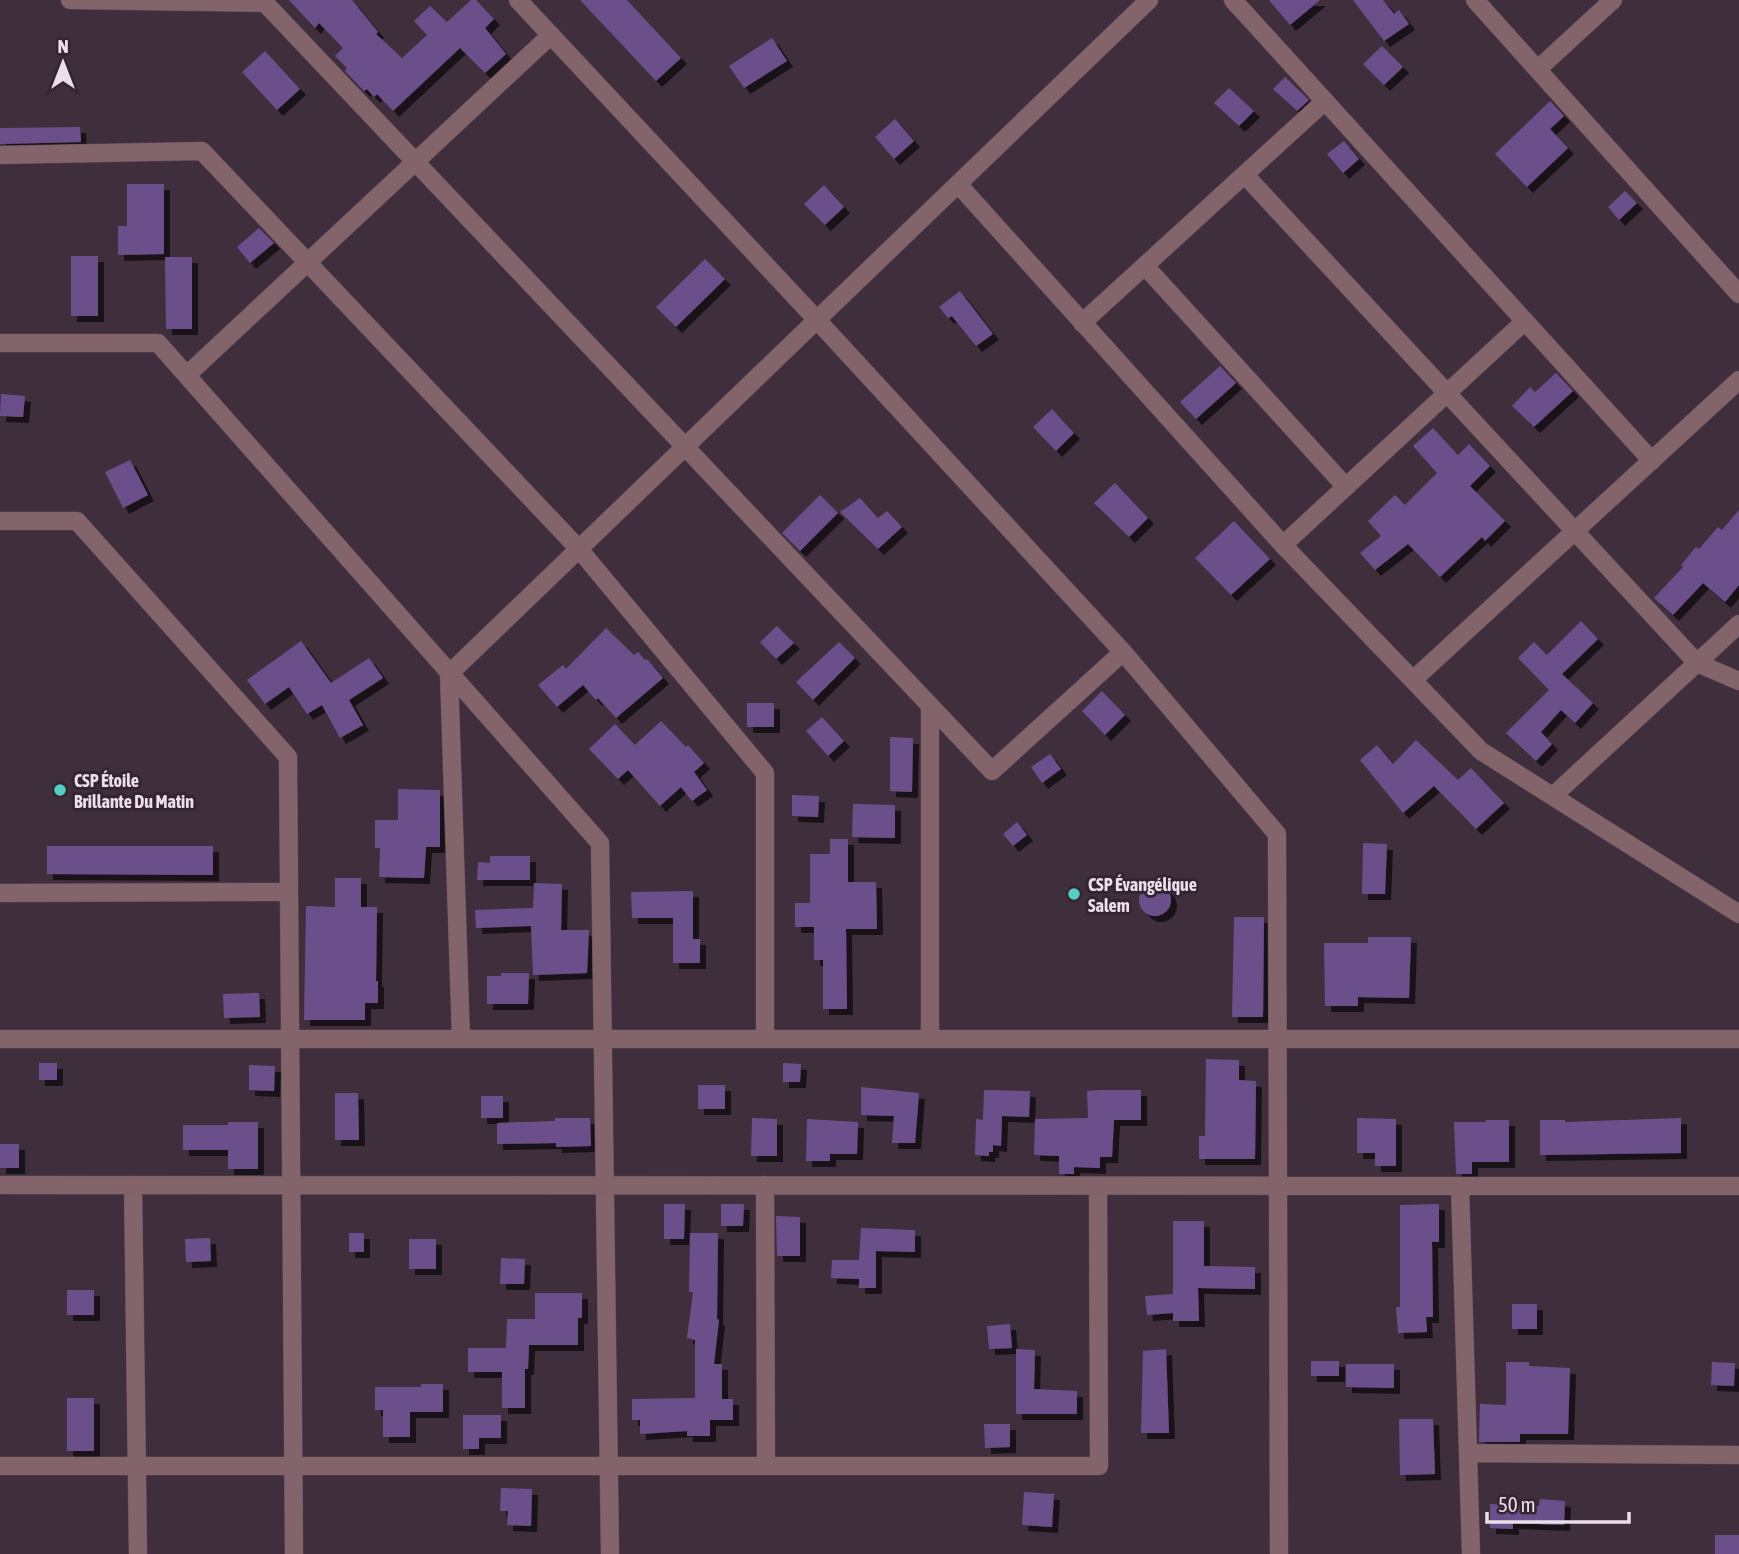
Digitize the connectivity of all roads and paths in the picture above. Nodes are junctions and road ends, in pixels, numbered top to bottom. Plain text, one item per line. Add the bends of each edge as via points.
1 (70, 0) edge
2 (518, 0) edge
3 (1149, 0) edge
4 (1233, 0) edge
5 (1475, 0) edge
6 (1613, 0) edge
7 (551, 35) junction
8 (1538, 69) junction
9 (1325, 101) junction
10 (0, 155) edge
11 (415, 162) junction
12 (1245, 175) junction
13 (958, 184) junction
14 (308, 262) junction
15 (1145, 266) junction
16 (1739, 294) edge
17 (817, 320) junction
18 (1525, 321) junction
19 (1082, 323) junction
20 (0, 343) edge
21 (187, 375) junction
22 (1739, 380) edge
23 (1447, 393) junction
24 (686, 446) junction
25 (1652, 461) junction
26 (1346, 487) junction
27 (0, 521) edge
28 (1575, 531) junction
29 (1283, 545) junction
30 (579, 549) junction
31 (1739, 624) edge
32 (1123, 652) junction
33 (1697, 663) junction
34 (449, 674) junction
35 (1413, 680) junction
36 (1739, 681) edge
37 (930, 705) junction
38 (1553, 796) junction
39 (289, 892) junction
40 (0, 893) edge
41 (1739, 914) edge
42 (0, 1039) edge
43 (290, 1039) junction
44 (461, 1039) junction
45 (603, 1039) junction
46 (765, 1039) junction
47 (930, 1039) junction
48 (1277, 1039) junction
49 (1739, 1039) edge
50 (0, 1185) edge
51 (133, 1185) junction
52 (291, 1185) junction
53 (605, 1185) junction
54 (765, 1185) junction
55 (1098, 1186) junction
56 (1278, 1186) junction
57 (1460, 1186) junction
58 (1739, 1186) edge
59 (1468, 1453) junction
60 (1739, 1455) edge
61 (0, 1466) edge
62 (137, 1466) junction
63 (292, 1466) junction
64 (609, 1466) junction
65 (766, 1466) junction
66 (138, 1554) edge
67 (294, 1554) edge
68 (610, 1554) edge
69 (1279, 1554) edge
70 (1471, 1554) edge

1 - 11 street via 265,3
2 - 7 street
3 - 13 street
4 - 9 street
5 - 8 street
6 - 8 street
7 - 11 street
7 - 17 street
8 - 16 street
9 - 12 street
9 - 18 street
10 - 14 street via 202,151
11 - 14 street
11 - 24 street
12 - 15 street
12 - 23 street
13 - 17 street
13 - 19 street
14 - 21 street
14 - 30 street
15 - 19 street
15 - 26 street
17 - 24 street
17 - 32 street
18 - 23 street
18 - 25 street
19 - 29 street
20 - 21 street via 158,343
21 - 34 street
22 - 25 street
23 - 26 street
23 - 28 street
24 - 30 street
24 - 37 street
25 - 28 street
26 - 29 street
27 - 39 street via 77,521 288,757
28 - 33 street
28 - 35 street
29 - 35 street
30 - 34 street
30 - 46 street via 765,773
31 - 33 street
32 - 37 street via 992,771
32 - 48 street via 1277,834
33 - 36 street
33 - 38 street
34 - 44 street
34 - 45 street via 600,843
35 - 38 street via 1481,751
37 - 47 street
38 - 41 street
39 - 40 street
39 - 43 street
42 - 43 street
43 - 44 street
43 - 52 street
44 - 45 street
45 - 46 street
45 - 53 street
46 - 47 street
47 - 48 street
48 - 49 street
48 - 56 street
50 - 51 street
51 - 52 street
51 - 62 street
52 - 53 street
52 - 63 street
53 - 54 street
53 - 64 street
54 - 55 street
54 - 65 street
55 - 56 street
55 - 65 street via 1099,1466
56 - 57 street
56 - 69 street
57 - 58 street
57 - 59 street
59 - 60 street
59 - 70 street
61 - 62 street
62 - 63 street
62 - 66 street
63 - 64 street
63 - 67 street
64 - 65 street
64 - 68 street

